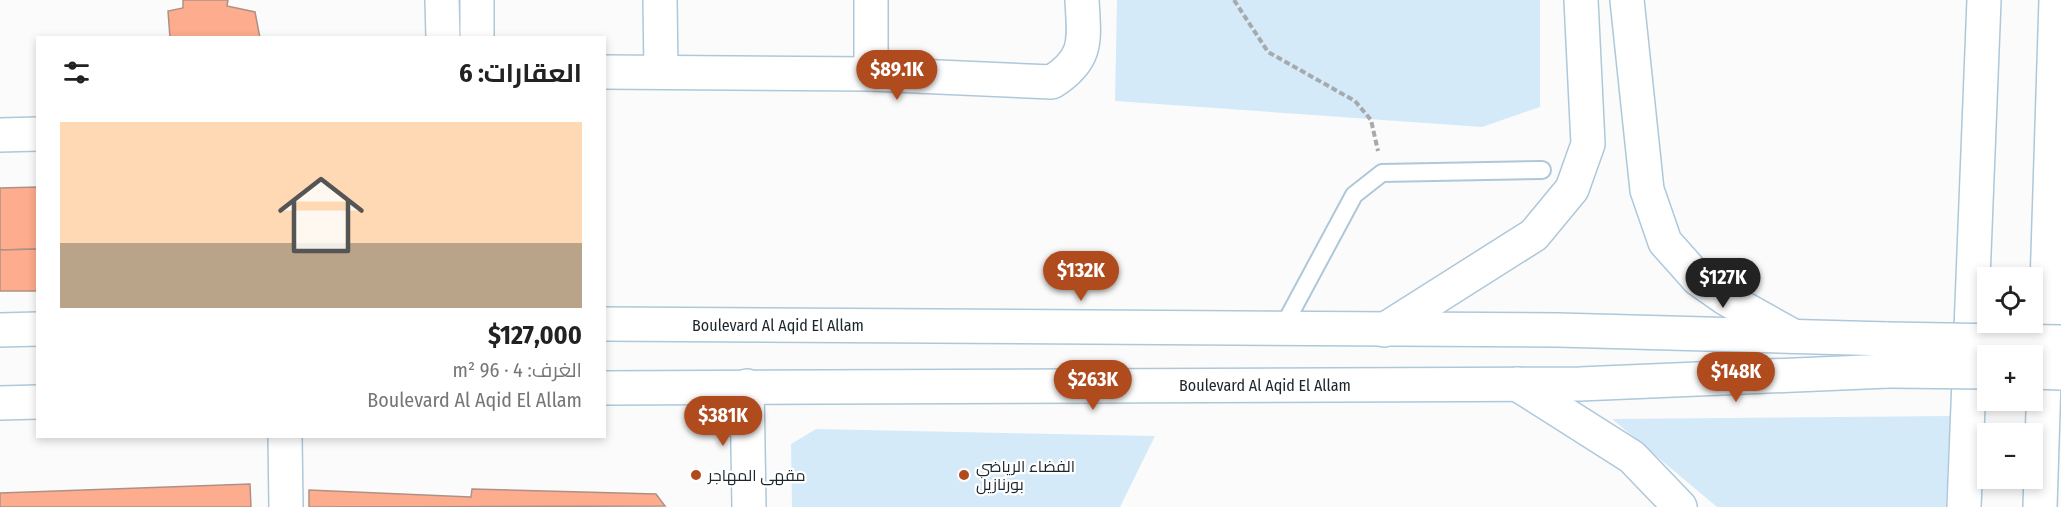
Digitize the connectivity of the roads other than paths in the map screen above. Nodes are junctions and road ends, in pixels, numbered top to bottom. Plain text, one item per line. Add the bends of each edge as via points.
1 (442, 0) edge
2 (477, 0) edge
3 (660, 0) edge
4 (871, 0) edge
5 (1082, 0) edge
6 (1581, 0) edge
7 (1627, 0) edge
8 (1984, 0) edge
9 (2056, 0) edge
10 (443, 36) edge
11 (477, 36) edge
12 (661, 71) junction
13 (606, 72) edge
14 (871, 74) junction
15 (36, 134) edge
16 (0, 135) edge
17 (1542, 170) dead end
18 (606, 324) edge
19 (1282, 329) junction
20 (0, 330) edge
21 (36, 330) edge
22 (1384, 330) junction
23 (1793, 336) junction
24 (2061, 342) edge
25 (1977, 372) edge
26 (2043, 372) edge
27 (2061, 373) edge
28 (1517, 384) junction
29 (747, 386) junction
30 (606, 388) edge
31 (36, 402) edge
32 (0, 403) edge
33 (285, 438) edge
34 (286, 507) edge
35 (749, 507) edge
36 (1680, 507) edge
37 (1964, 507) edge
38 (2040, 507) edge

1 - 10 main road
2 - 11 main road
3 - 12 main road
4 - 14 main road
5 - 14 main road via 1084,39 1079,56 1069,71 1052,82
6 - 22 main road via 1588,144 1572,189 1534,235
7 - 23 main road via 1647,190 1665,243 1698,279
8 - 37 main road
9 - 38 main road
12 - 13 main road
12 - 14 main road
15 - 16 main road
17 - 19 lane via 1382,173 1354,195
18 - 19 main road, Boulevard Al Aqid El Allam
19 - 22 main road, Boulevard Al Aqid El Allam
20 - 21 main road
22 - 23 main road, Boulevard Al Aqid El Allam
23 - 24 main road, Boulevard Al Aqid El Allam, bridge
25 - 28 main road, Boulevard Al Aqid El Allam, bridge via 1888,371
26 - 27 main road, bridge
28 - 29 main road, Boulevard Al Aqid El Allam
28 - 36 main road via 1632,457
29 - 30 main road, Boulevard Al Aqid El Allam
29 - 35 main road
31 - 32 main road
33 - 34 main road

